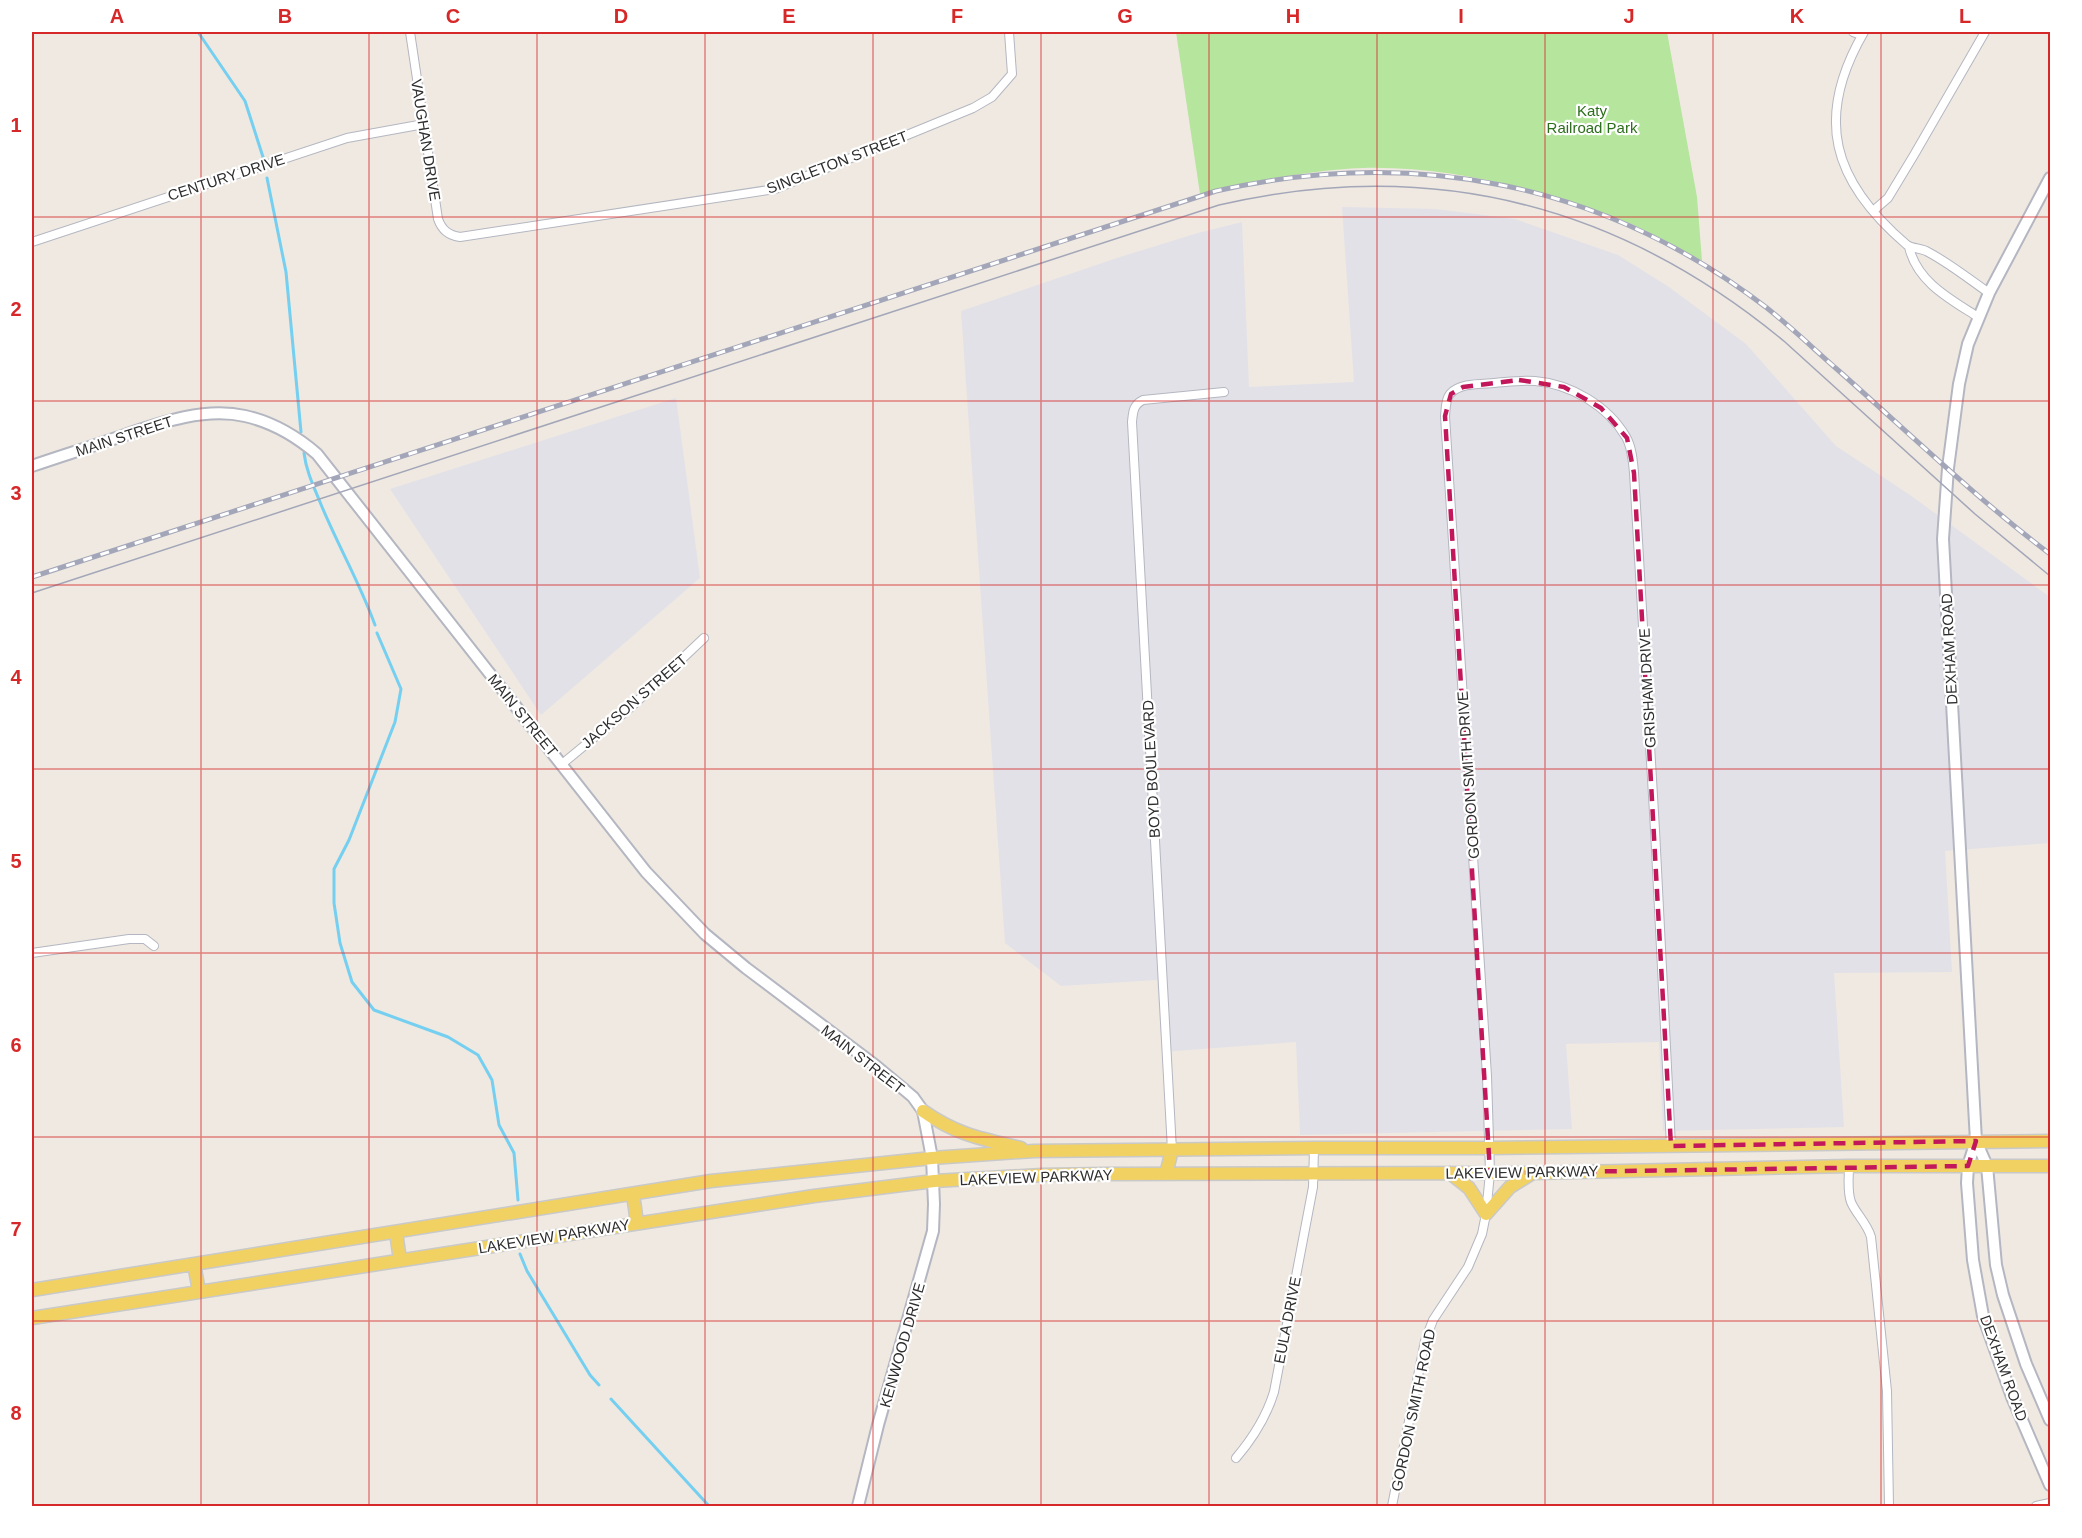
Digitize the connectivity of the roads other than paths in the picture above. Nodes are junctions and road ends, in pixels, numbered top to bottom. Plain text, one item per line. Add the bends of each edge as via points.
1 (410, 32) edge
2 (1009, 32) edge
3 (1853, 32) edge
4 (1985, 32) edge
5 (1862, 33) edge
6 (424, 124) junction
7 (2050, 178) edge
8 (1873, 211) junction
9 (460, 237) joint
10 (32, 242) edge
11 (1909, 247) junction
12 (1989, 293) junction
13 (1978, 317) junction
14 (1224, 392) dead end
15 (1446, 402) joint
16 (32, 466) edge
17 (704, 638) dead end
18 (562, 764) junction
19 (154, 946) dead end
20 (32, 953) edge
21 (923, 1111) junction
22 (1976, 1141) junction
23 (2050, 1141) edge
24 (1671, 1146) junction
25 (1314, 1148) junction
26 (1490, 1148) junction
27 (1172, 1150) junction
28 (1034, 1151) junction
29 (932, 1158) junction
30 (1849, 1166) junction
31 (1987, 1166) junction
32 (2050, 1166) edge
33 (1968, 1167) junction
34 (1671, 1170) junction
35 (1314, 1172) junction
36 (1450, 1173) junction
37 (1490, 1173) junction
38 (1532, 1173) junction
39 (1166, 1174) junction
40 (1184, 1174) junction
41 (934, 1181) junction
42 (633, 1194) junction
43 (1486, 1214) junction
44 (638, 1223) junction
45 (396, 1232) junction
46 (400, 1260) junction
47 (194, 1264) junction
48 (32, 1290) edge
49 (199, 1291) junction
50 (32, 1318) edge
51 (2050, 1420) edge
52 (1236, 1458) dead end
53 (2050, 1485) edge
54 (2050, 1503) edge
55 (858, 1506) edge
56 (1392, 1506) edge
57 (1889, 1506) edge
58 (2037, 1506) edge

1 - 6 street, VAUGHAN DRIVE
2 - 9 street, SINGLETON STREET via 1012,74 992,97 775,189
3 - 5 street
4 - 8 street via 1888,198
5 - 8 street via 1841,79 1836,130 1846,168
6 - 9 street, VAUGHAN DRIVE via 438,219 446,232
6 - 10 street, CENTURY DRIVE via 346,138
7 - 12 street, DEXHAM ROAD
8 - 11 street
11 - 12 street via 1926,251
11 - 13 street via 1919,271 1940,293
12 - 13 street, DEXHAM ROAD
13 - 22 street, DEXHAM ROAD via 1959,384 1943,539
14 - 27 street, BOYD BOULEVARD via 1151,398 1136,404 1132,422
15 - 24 street, GRISHAM DRIVE via 1450,394 1462,387 1519,380 1551,383 1578,393 1601,408 1627,438 1634,473
15 - 26 street, GORDON SMITH DRIVE
16 - 18 street, MAIN STREET via 158,423 188,417 243,415 283,430 317,454
17 - 18 street, JACKSON STREET via 630,708
18 - 21 street, MAIN STREET via 646,872 705,934 876,1066 913,1097
19 - 20 street via 144,939 129,939
21 - 28 main road via 960,1133
21 - 29 street
22 - 23 main road, LAKEVIEW PARKWAY
22 - 24 main road, LAKEVIEW PARKWAY
22 - 31 street, DEXHAM ROAD
22 - 33 street, DEXHAM ROAD
24 - 26 main road, LAKEVIEW PARKWAY
24 - 34 main road
25 - 26 main road, LAKEVIEW PARKWAY
25 - 27 main road, LAKEVIEW PARKWAY
25 - 35 street, EULA DRIVE
26 - 37 street, GORDON SMITH ROAD
27 - 28 main road, LAKEVIEW PARKWAY
27 - 39 main road
27 - 40 main road
28 - 29 main road, LAKEVIEW PARKWAY
29 - 41 street
29 - 42 main road, LAKEVIEW PARKWAY via 728,1179
30 - 33 main road, LAKEVIEW PARKWAY
30 - 34 main road, LAKEVIEW PARKWAY
30 - 57 street via 1851,1201 1871,1237 1887,1391
31 - 32 main road, LAKEVIEW PARKWAY
31 - 33 main road, LAKEVIEW PARKWAY
31 - 51 street, DEXHAM ROAD via 1996,1265 2003,1295
33 - 53 street, DEXHAM ROAD via 1973,1260 1983,1316
34 - 38 main road, LAKEVIEW PARKWAY
35 - 36 main road, LAKEVIEW PARKWAY
35 - 40 main road, LAKEVIEW PARKWAY
35 - 52 street, EULA DRIVE via 1274,1392 1263,1422
36 - 37 main road, LAKEVIEW PARKWAY
36 - 43 main road via 1469,1188
37 - 38 main road, LAKEVIEW PARKWAY
37 - 43 street, GORDON SMITH ROAD
38 - 43 main road via 1510,1187
39 - 40 main road, LAKEVIEW PARKWAY
39 - 41 main road, LAKEVIEW PARKWAY
41 - 44 main road, LAKEVIEW PARKWAY
41 - 55 street, KENWOOD DRIVE via 933,1231
42 - 44 main road
42 - 45 main road, LAKEVIEW PARKWAY
43 - 56 street, GORDON SMITH ROAD via 1468,1267 1432,1320 1425,1341
44 - 46 main road, LAKEVIEW PARKWAY
45 - 46 main road
45 - 47 main road, LAKEVIEW PARKWAY
46 - 49 main road, LAKEVIEW PARKWAY
47 - 48 main road, LAKEVIEW PARKWAY
47 - 49 main road
49 - 50 main road, LAKEVIEW PARKWAY
54 - 58 street

